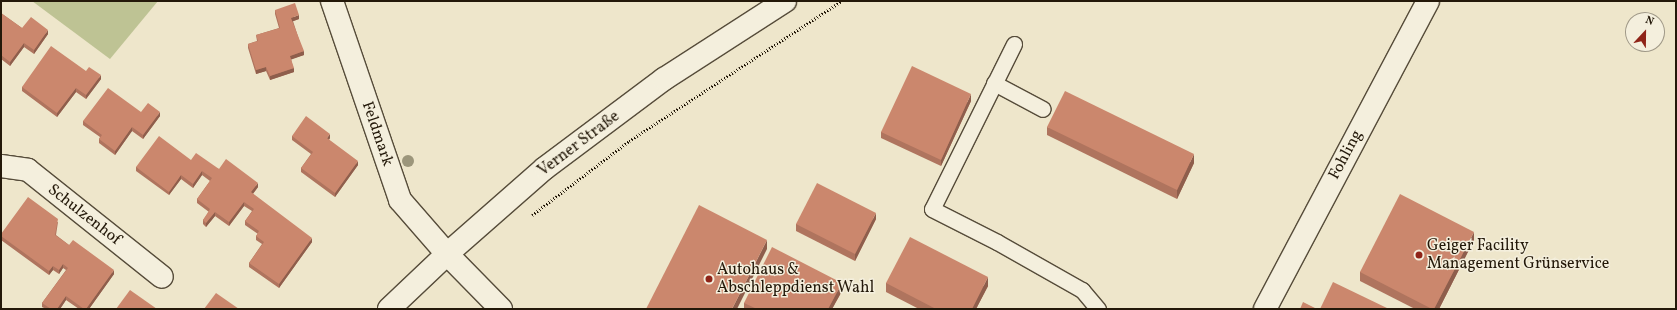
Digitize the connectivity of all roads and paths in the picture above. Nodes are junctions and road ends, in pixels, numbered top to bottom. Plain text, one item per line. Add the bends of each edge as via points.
1 (332, 1) edge
2 (785, 1) edge
3 (840, 1) edge
4 (1428, 1) edge
5 (1014, 44) dead end
6 (994, 83) junction
7 (1043, 109) dead end
8 (1, 166) edge
9 (527, 219) dead end
10 (447, 254) junction
11 (162, 277) dead end
12 (389, 309) edge
13 (501, 309) edge
14 (1098, 309) edge
15 (1265, 309) edge

1 - 10 street, Feldmark via 400,200
2 - 10 street, Verner Straße via 652,88 545,168
3 - 9 path via 629,141
4 - 15 street, Fohling
5 - 6 lane
6 - 7 lane
6 - 14 lane via 932,209 1082,290
8 - 11 street, Schulzenhof via 28,170
10 - 12 street, Verner Straße
10 - 13 street

